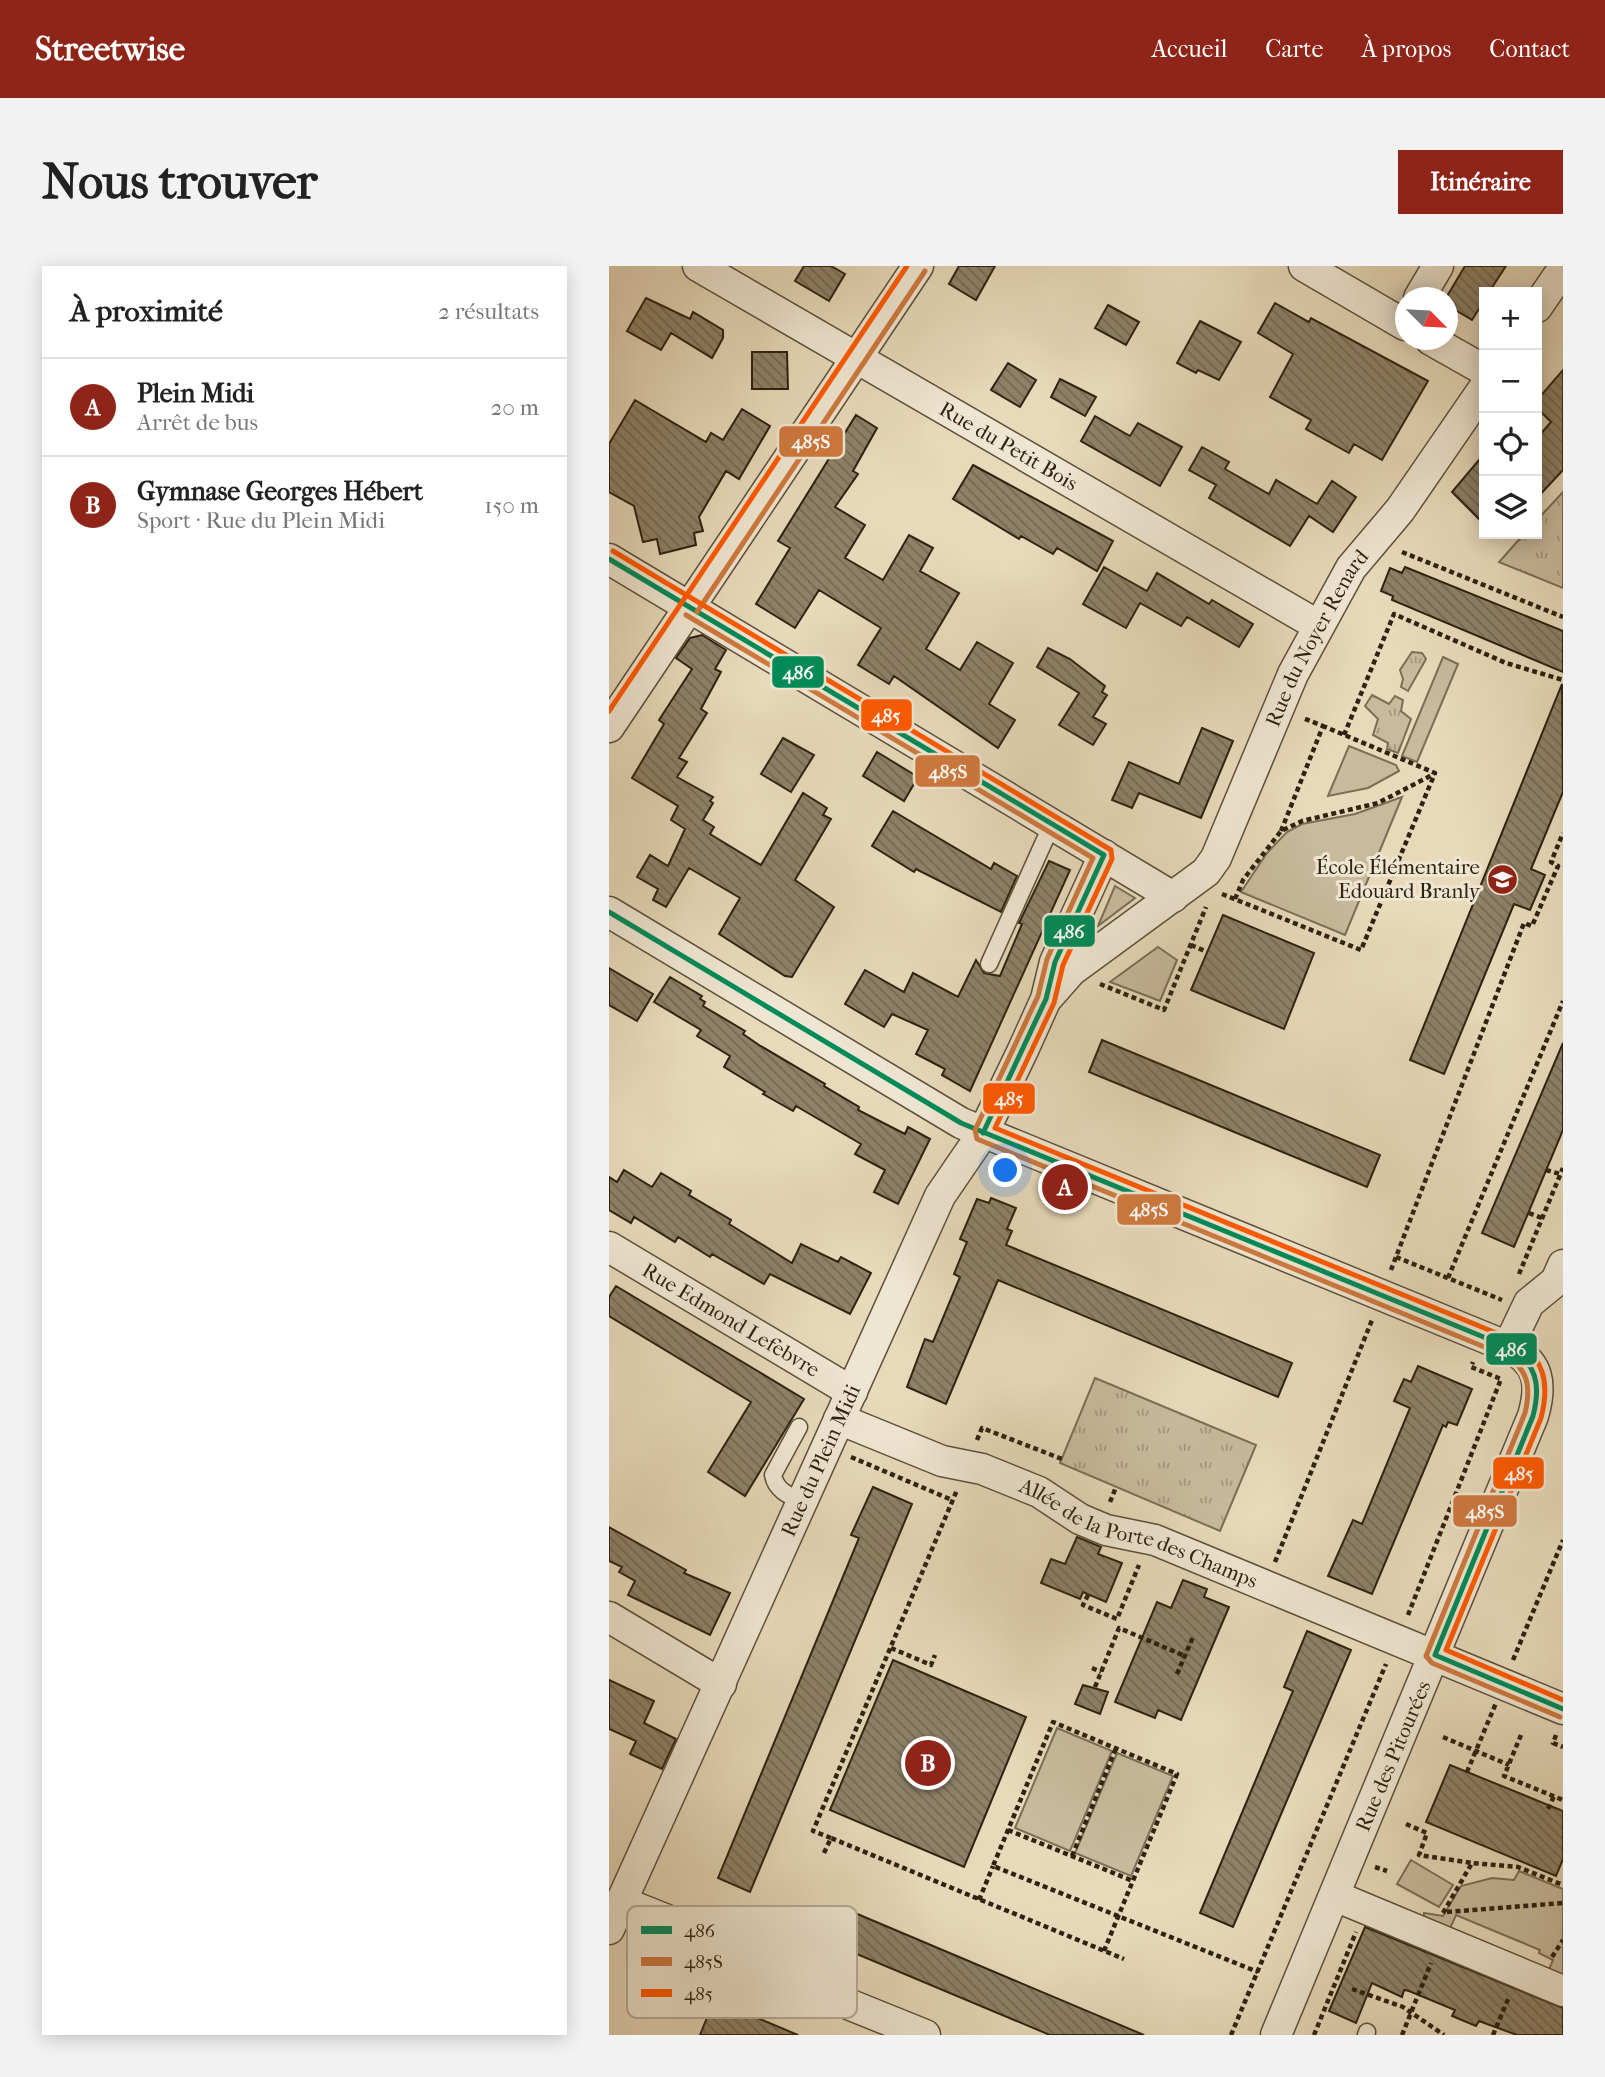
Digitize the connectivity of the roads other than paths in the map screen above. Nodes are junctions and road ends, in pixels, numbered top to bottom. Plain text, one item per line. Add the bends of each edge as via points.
1 (698, 266) edge
2 (918, 266) edge
3 (1304, 266) edge
4 (1438, 266) edge
5 (1563, 269) edge
6 (1426, 287) edge
7 (1542, 300) edge
8 (1395, 317) edge
9 (1448, 350) edge
10 (857, 358) junction
11 (1479, 367) edge
12 (1479, 395) edge
13 (609, 559) edge
14 (689, 607) junction
15 (1319, 626) junction
16 (609, 727) edge
17 (1052, 824) junction
18 (1104, 855) junction
19 (1173, 897) junction
20 (609, 912) edge
21 (989, 964) dead end
22 (1046, 999) junction
23 (983, 1133) junction
24 (609, 1247) edge
25 (1563, 1265) edge
26 (1507, 1348) junction
27 (852, 1392) junction
28 (799, 1427) dead end
29 (834, 1432) junction
30 (803, 1502) junction
31 (609, 1617) edge
32 (1435, 1655) junction
33 (721, 1684) junction
34 (1561, 1719) edge
35 (1335, 1896) junction
36 (622, 1902) junction
37 (632, 1906) edge
38 (609, 1929) edge
39 (1563, 1991) edge
40 (857, 2008) edge
41 (925, 2035) edge
42 (1276, 2035) edge

1 - 10 street, Rue du Petit Bois
2 - 10 street
3 - 8 street
4 - 6 street
5 - 7 street
9 - 11 street
10 - 14 street
10 - 15 street, Rue du Petit Bois
12 - 15 street, Rue du Noyer Renard via 1400,510 1351,568
13 - 14 street
14 - 16 street
14 - 17 street
15 - 19 street, Rue du Noyer Renard via 1281,699 1216,858 1206,872
17 - 18 street
17 - 21 lane
18 - 19 street
18 - 22 street, Rue du Plein Midi via 1055,962
19 - 22 street, Rue du Plein Midi via 1071,971
20 - 23 street
22 - 23 street, Rue du Plein Midi
23 - 26 street
23 - 27 street, Rue du Plein Midi via 940,1196
24 - 27 street, Rue Edmond Lefebvre
25 - 26 street via 1556,1281 1529,1303
26 - 32 street, Rue des Pitourées via 1539,1381 1534,1416
27 - 29 street, Rue du Plein Midi
28 - 30 lane via 773,1475 783,1492
29 - 30 street, Rue du Plein Midi
29 - 32 street, Allée de la Porte des Champs via 942,1461 971,1454 1106,1530 1155,1540
30 - 33 street, Rue du Plein Midi
31 - 33 street
32 - 34 street, Allée de la Porte des Champs
32 - 35 street, Rue des Pitourées
33 - 36 street, Rue du Plein Midi
35 - 39 street
35 - 42 street, Rue des Pitourées
36 - 37 street
36 - 38 street, Rue du Plein Midi
40 - 41 street

